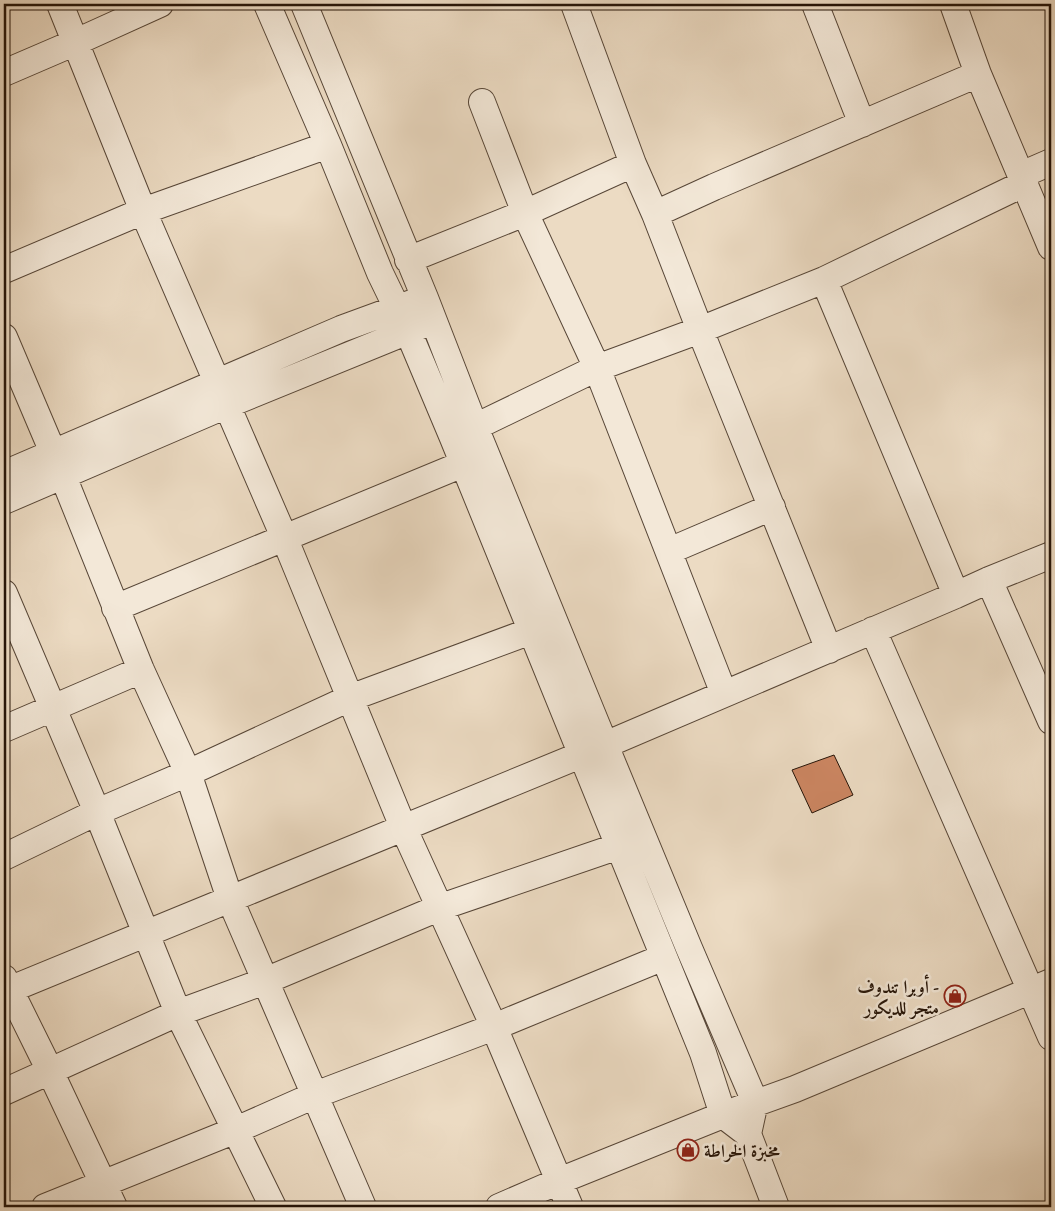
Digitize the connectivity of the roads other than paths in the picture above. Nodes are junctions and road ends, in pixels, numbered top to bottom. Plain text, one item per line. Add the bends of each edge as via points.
1 (60, 4) edge
2 (160, 4) edge
3 (267, 4) edge
4 (304, 4) edge
5 (574, 4) edge
6 (815, 4) edge
7 (953, 4) edge
8 (76, 42) junction
9 (4, 73) edge
10 (978, 74) junction
11 (482, 102) dead end
12 (862, 124) junction
13 (328, 145) junction
14 (1051, 162) edge
15 (633, 164) junction
16 (1023, 179) junction
17 (143, 211) junction
18 (525, 213) junction
19 (655, 214) junction
20 (1051, 247) edge
21 (408, 260) junction
22 (4, 270) edge
23 (824, 280) junction
24 (429, 310) junction
25 (402, 320) junction
26 (700, 330) junction
27 (4, 337) edge
28 (597, 368) junction
29 (222, 394) junction
30 (475, 427) junction
31 (52, 453) junction
32 (463, 464) junction
33 (4, 474) edge
34 (63, 476) junction
35 (4, 501) edge
36 (772, 507) junction
37 (517, 527) junction
38 (492, 535) junction
39 (284, 537) junction
40 (669, 551) junction
41 (1051, 555) edge
42 (989, 580) junction
43 (4, 593) edge
44 (956, 595) junction
45 (115, 608) junction
46 (531, 630) junction
47 (873, 630) junction
48 (829, 650) junction
49 (141, 670) junction
50 (724, 694) junction
51 (350, 698) junction
52 (51, 708) junction
53 (1051, 721) edge
54 (4, 729) edge
55 (605, 745) junction
56 (581, 754) junction
57 (188, 773) junction
58 (97, 812) junction
59 (403, 827) junction
60 (619, 846) junction
61 (4, 857) edge
62 (230, 899) junction
63 (441, 907) junction
64 (146, 933) junction
65 (664, 957) junction
66 (265, 981) junction
67 (1041, 986) edge
68 (6, 987) edge
69 (178, 1013) junction
70 (494, 1027) junction
71 (1051, 1037) edge
72 (50, 1071) junction
73 (4, 1092) edge
74 (315, 1095) junction
75 (756, 1102) junction
76 (723, 1114) junction
77 (236, 1130) junction
78 (748, 1134) junction
79 (559, 1181) junction
80 (103, 1183) junction
81 (45, 1207) edge
82 (114, 1207) edge
83 (273, 1207) edge
84 (363, 1207) edge
85 (499, 1207) edge
86 (570, 1207) edge
87 (776, 1207) edge

1 - 8 street
2 - 8 street
3 - 13 street
4 - 21 street
5 - 15 street
6 - 12 street
7 - 10 street
8 - 9 street
8 - 17 street
10 - 12 street
10 - 16 street
11 - 18 street
12 - 19 street
13 - 17 street
13 - 25 street
14 - 16 street
15 - 18 street
15 - 19 street
16 - 20 street
16 - 23 street
17 - 22 street
17 - 29 street
18 - 21 street
18 - 28 street
19 - 26 street
21 - 24 street
23 - 26 street
23 - 44 street
24 - 25 street
24 - 30 street
25 - 29 street
25 - 32 street
26 - 28 street
26 - 36 street
27 - 31 street
28 - 30 street
28 - 40 street
29 - 31 street
29 - 34 street
29 - 39 street
30 - 37 street
31 - 33 street
31 - 34 street
32 - 38 street
32 - 39 street
34 - 35 street
34 - 45 street
36 - 40 street
36 - 48 street
37 - 38 street
37 - 55 street
38 - 46 street
39 - 45 street
39 - 51 street
40 - 50 street
41 - 42 street
42 - 44 street
42 - 53 street
43 - 52 street
44 - 47 street
45 - 49 street
46 - 51 street
46 - 56 street
47 - 48 street
47 - 67 street
48 - 50 street
49 - 52 street
49 - 57 street
50 - 55 street
51 - 57 street
51 - 59 street
52 - 54 street
52 - 58 street
55 - 56 street
55 - 75 street
56 - 59 street
56 - 60 street
57 - 58 street
57 - 62 street
58 - 61 street
58 - 64 street
59 - 62 street
59 - 63 street
60 - 63 street
60 - 65 street
62 - 64 street
62 - 66 street
63 - 66 street
63 - 70 street
64 - 68 street
64 - 69 street
65 - 70 street
65 - 76 street via 703,1053
66 - 69 street
66 - 74 street
67 - 71 street
67 - 75 street via 795,1089
68 - 72 street
69 - 72 street
69 - 77 street
70 - 74 street
70 - 79 street
72 - 73 street
72 - 80 street
74 - 77 street
74 - 84 street
75 - 76 street
75 - 78 street
76 - 78 street
76 - 79 street
77 - 80 street
77 - 83 street
78 - 87 street
79 - 85 street
79 - 86 street
80 - 81 street
80 - 82 street

